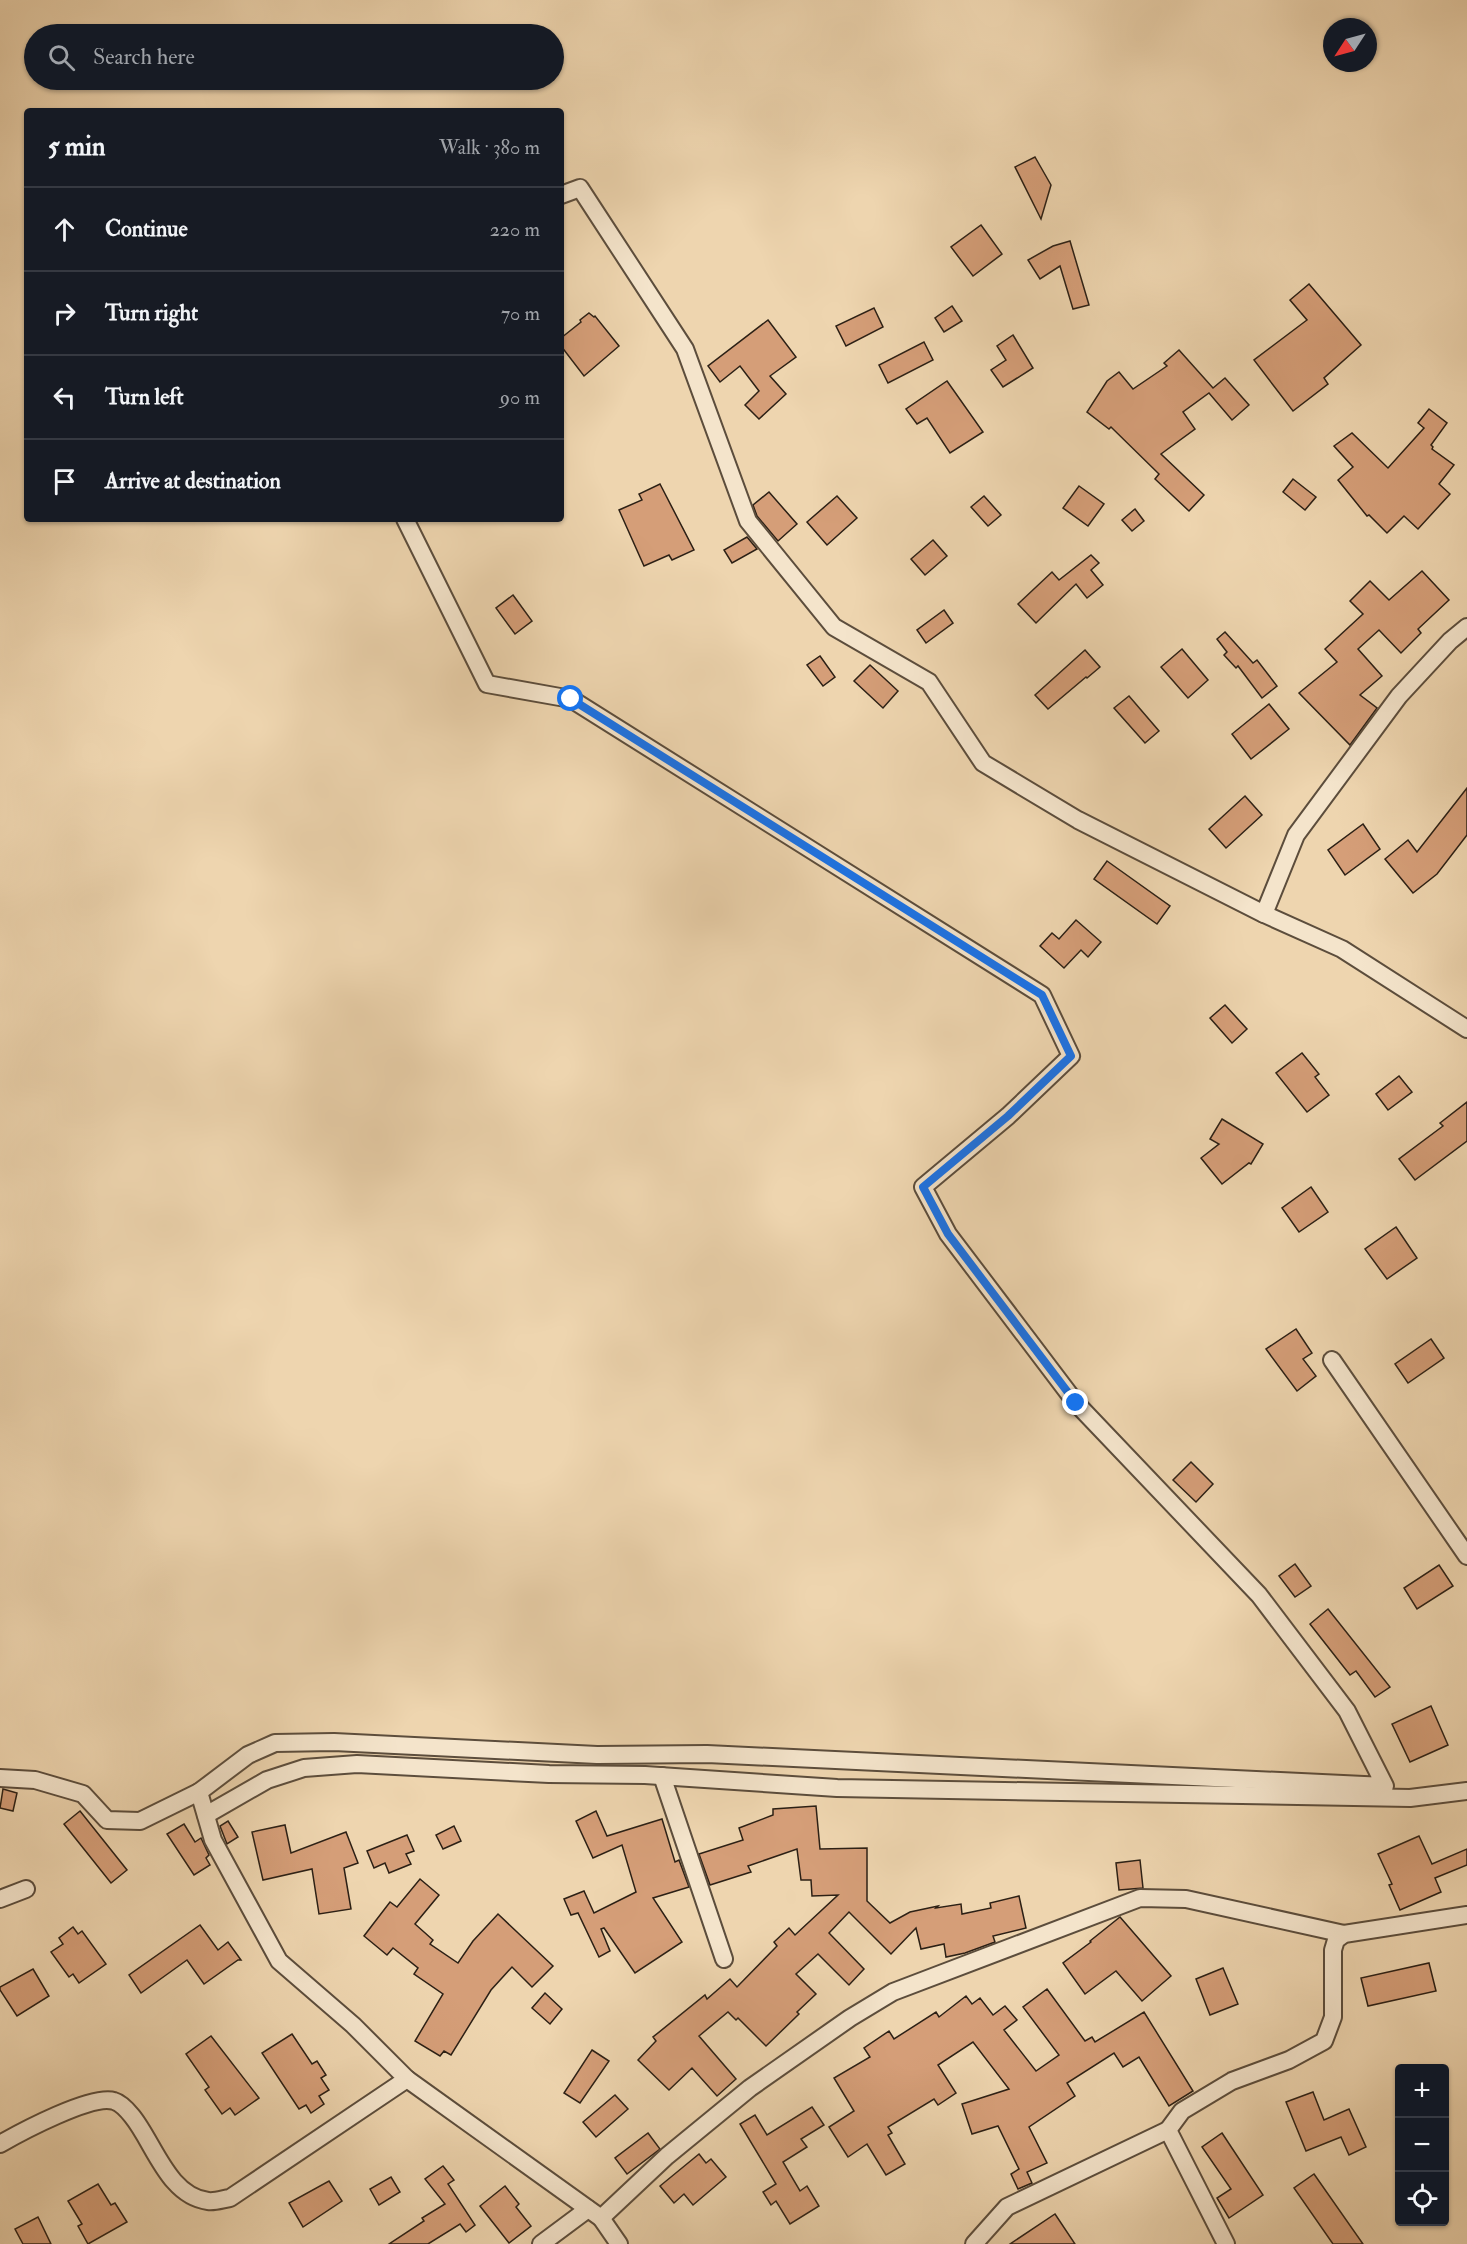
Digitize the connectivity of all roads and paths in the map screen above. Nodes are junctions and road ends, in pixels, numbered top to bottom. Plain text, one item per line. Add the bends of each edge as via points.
1 (564, 194) edge
2 (406, 522) edge
3 (1467, 627) edge
4 (1263, 914) junction
5 (1465, 1025) edge
6 (1332, 1360) dead end
7 (1467, 1556) edge
8 (662, 1776) junction
9 (0, 1778) edge
10 (1467, 1791) edge
11 (200, 1792) junction
12 (206, 1815) junction
13 (26, 1889) dead end
14 (0, 1899) edge
15 (1467, 1915) edge
16 (1344, 1934) junction
17 (724, 1959) dead end
18 (407, 2079) junction
19 (1168, 2130) junction
20 (0, 2144) edge
21 (595, 2214) junction
22 (541, 2244) edge
23 (619, 2244) edge
24 (975, 2244) edge
25 (1226, 2244) edge

1 - 4 street via 580,188 685,349 748,521 834,627 929,682 984,763 1078,820
2 - 11 street via 487,684 571,699 1042,995 1071,1056 1008,1116 923,1187 948,1234 1076,1403 1259,1595 1347,1711 1385,1786 708,1754 597,1755 334,1742 275,1743 248,1755
3 - 4 street via 1399,696 1296,835
4 - 5 street via 1342,949
6 - 7 street
8 - 10 street via 837,1788 1410,1798
8 - 12 street via 357,1764 304,1768 267,1780
8 - 17 street
9 - 11 street via 35,1780 83,1794 107,1820 140,1821
11 - 12 street
12 - 18 street via 213,1840 279,1961 353,2025
13 - 14 street
15 - 16 street
16 - 19 street via 1336,1940 1333,1950 1333,2018 1324,2041 1289,2060 1232,2081 1182,2111
16 - 21 street via 1186,1899 1140,1898 893,1992 750,2088
18 - 20 street via 230,2198 210,2202 191,2197 165,2172 142,2128 114,2101 59,2114
18 - 21 street
19 - 24 street via 1007,2207
19 - 25 street
21 - 22 street
21 - 23 street

